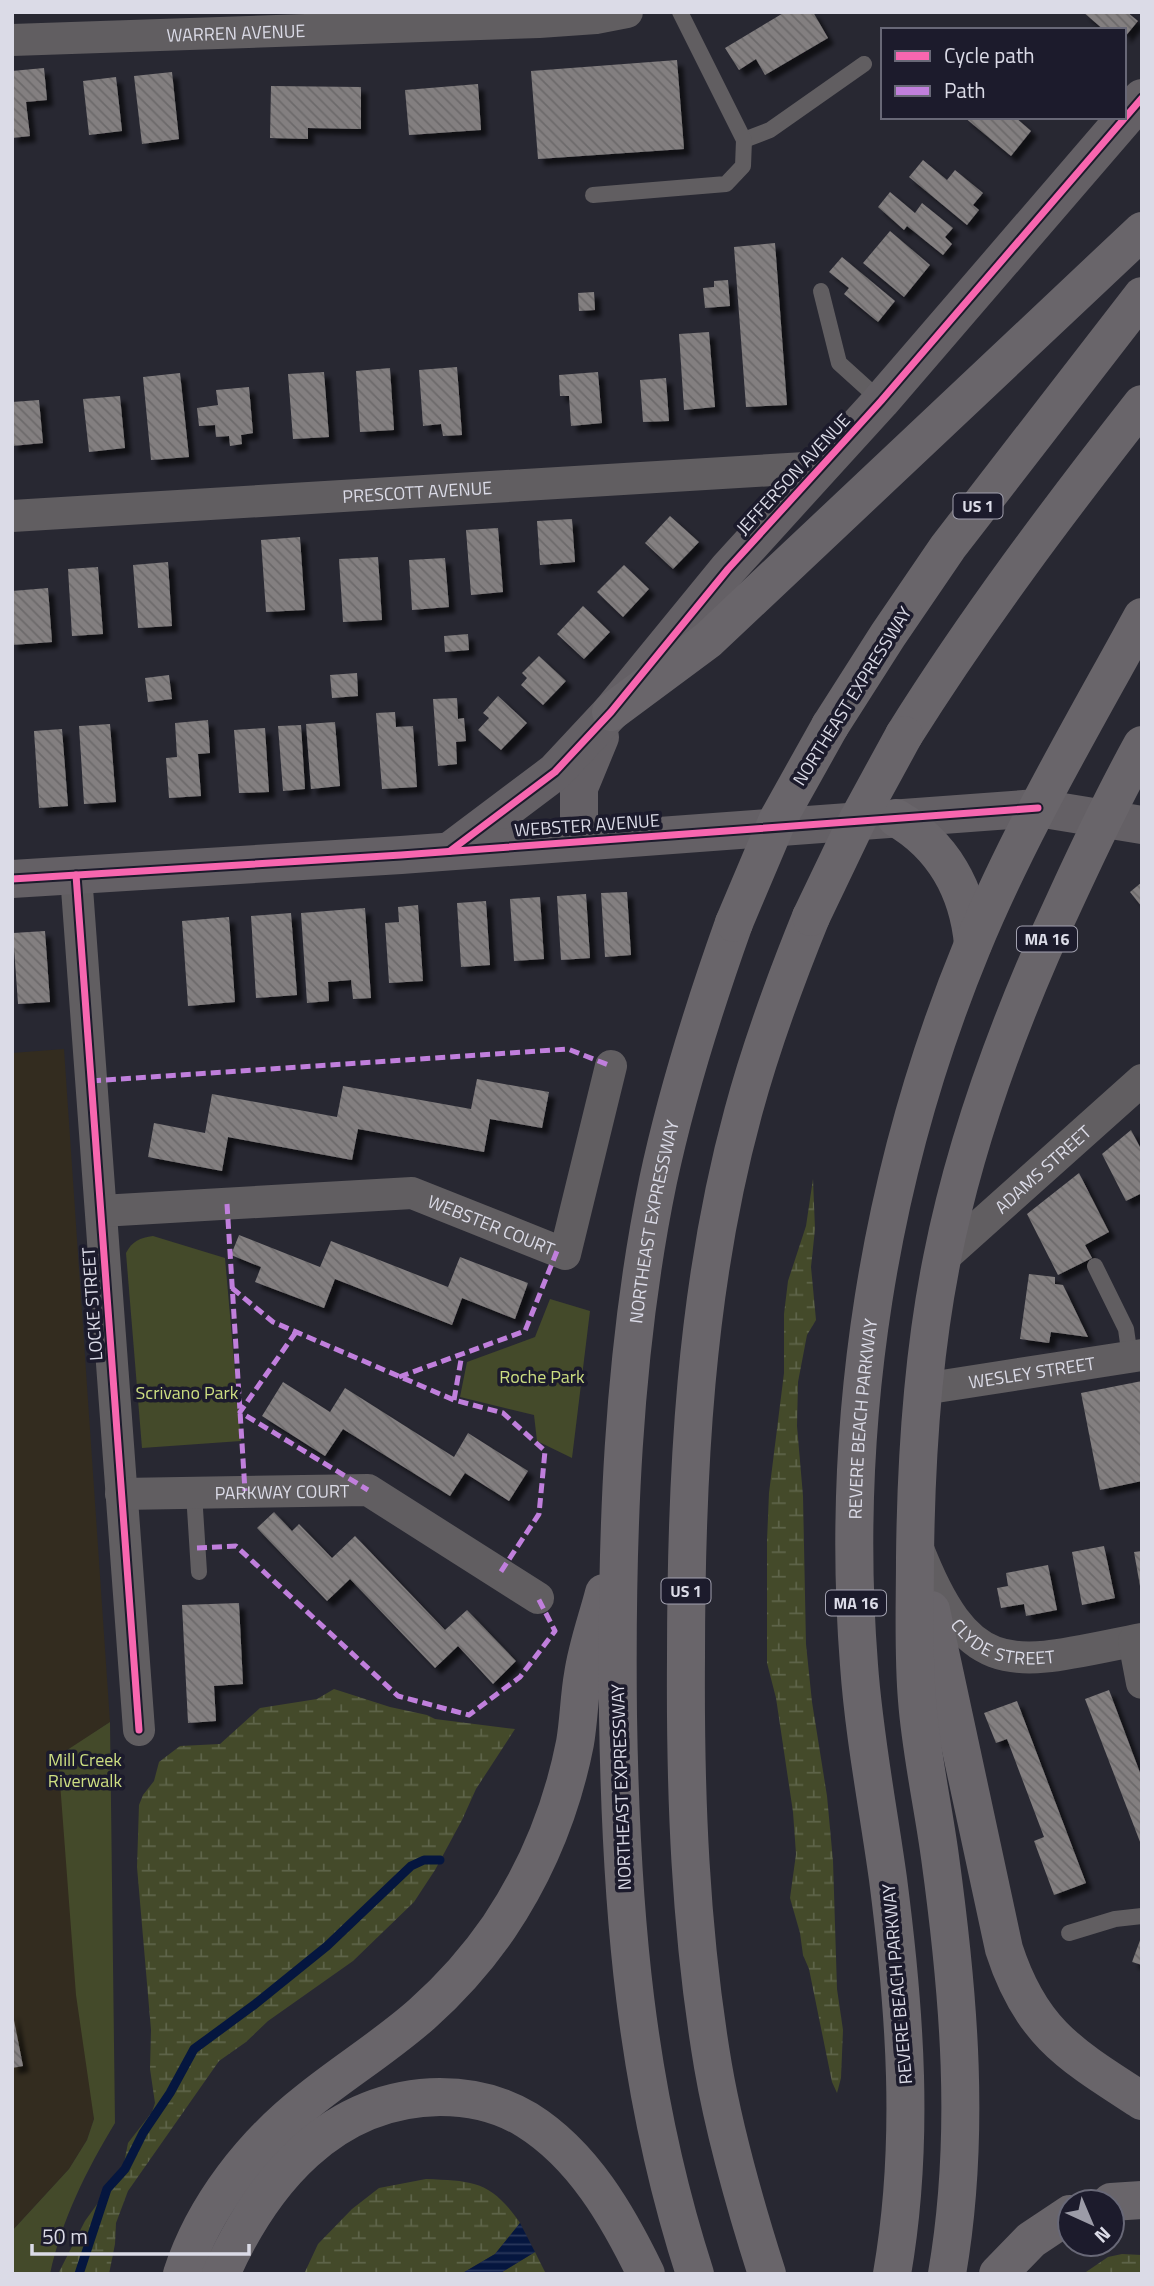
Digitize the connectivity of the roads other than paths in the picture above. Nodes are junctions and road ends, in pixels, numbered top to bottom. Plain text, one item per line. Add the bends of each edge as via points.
1 (627, 12) edge
2 (680, 12) edge
3 (12, 40) edge
4 (864, 64) dead end
5 (1142, 98) edge
6 (1126, 117) edge
7 (1124, 119) edge
8 (744, 140) junction
9 (593, 195) dead end
10 (1142, 231) edge
11 (821, 291) dead end
12 (1142, 296) edge
13 (881, 401) junction
14 (1142, 404) edge
15 (822, 467) junction
16 (12, 516) edge
17 (1142, 617) edge
18 (611, 712) junction
19 (1142, 746) edge
20 (1122, 798) edge
21 (1038, 808) junction
22 (896, 818) junction
23 (1142, 825) edge
24 (579, 841) junction
25 (450, 851) junction
26 (76, 875) junction
27 (12, 879) edge
28 (973, 944) junction
29 (611, 1066) dead end
30 (1142, 1080) edge
31 (101, 1211) junction
32 (942, 1259) junction
33 (1095, 1266) dead end
34 (1136, 1356) edge
35 (923, 1390) junction
36 (194, 1493) junction
37 (121, 1494) junction
38 (621, 1526) junction
39 (915, 1541) junction
40 (199, 1572) dead end
41 (538, 1598) dead end
42 (1138, 1640) edge
43 (1142, 1683) edge
44 (139, 1730) dead end
45 (1142, 1916) edge
46 (1069, 1933) dead end
47 (1142, 2101) edge
48 (1056, 2222) edge
49 (182, 2274) edge
50 (221, 2274) edge
51 (646, 2274) edge
52 (695, 2274) edge
53 (767, 2274) edge
54 (892, 2274) edge
55 (947, 2274) edge
56 (999, 2274) edge

1 - 3 street, WARREN AVENUE via 539,22
2 - 8 lane
4 - 8 lane via 770,130
5 - 6 street, JEFFERSON AVENUE
7 - 13 street, JEFFERSON AVENUE
8 - 9 lane via 743,166 726,184
10 - 18 highway via 708,640
11 - 13 lane via 839,363
12 - 38 highway, NORTHEAST EXPRESSWAY / US 1, bridge via 956,536 830,726 778,819 734,923 684,1075 658,1182 633,1341
13 - 15 street, JEFFERSON AVENUE
14 - 53 highway, US 1, bridge via 993,601 904,735 856,823 811,917 773,1014 742,1115 719,1220 691,1469 686,1588 688,1814 693,1914 713,2067 737,2173
15 - 16 street, PRESCOTT AVENUE
15 - 18 street, JEFFERSON AVENUE via 728,569
17 - 21 highway, REVERE BEACH PARKWAY / MA 16
18 - 24 street, JEFFERSON AVENUE via 579,788
18 - 25 street, JEFFERSON AVENUE via 555,772
19 - 20 highway, MA 16
20 - 21 street, WEBSTER AVENUE
20 - 23 street, WEBSTER AVENUE
20 - 32 highway, MA 16 via 1051,931 997,1062 967,1154
21 - 22 street, WEBSTER AVENUE
21 - 28 highway, REVERE BEACH PARKWAY / MA 16
22 - 24 street, WEBSTER AVENUE
22 - 28 highway via 931,844 958,881 969,910
24 - 25 street, WEBSTER AVENUE
25 - 26 street, WEBSTER AVENUE
26 - 27 street, WEBSTER AVENUE
26 - 31 street, LOCKE STREET
28 - 54 highway, REVERE BEACH PARKWAY / MA 16 via 937,1037 894,1191 867,1343 857,1454 854,1561 859,1667 894,1933 906,2087 902,2195
29 - 31 street, WEBSTER COURT via 565,1254 412,1193
30 - 32 street, ADAMS STREET
31 - 37 street, LOCKE STREET
32 - 35 highway, MA 16
33 - 34 lane
34 - 35 street, WESLEY STREET
35 - 39 highway, MA 16
36 - 37 street, PARKWAY COURT
36 - 40 lane
36 - 41 street, PARKWAY COURT via 368,1490
37 - 44 street, LOCKE STREET
38 - 49 highway via 583,1674 566,1783 538,1859 518,1896 474,1959 422,2014 307,2102 256,2150 215,2205
38 - 52 highway, NORTHEAST EXPRESSWAY / US 1 via 617,1663 627,1936 648,2092
39 - 42 street, CLYDE STREET via 953,1619 972,1640 993,1653 1041,1658
39 - 47 highway via 1011,1970 1031,2011 1064,2048
39 - 55 highway, MA 16 via 917,1705 953,1958 960,2059 959,2167
42 - 43 street
45 - 46 lane
48 - 56 highway via 1031,2240
50 - 51 highway via 263,2198 306,2150 365,2112 430,2097 494,2105 540,2129 590,2179

